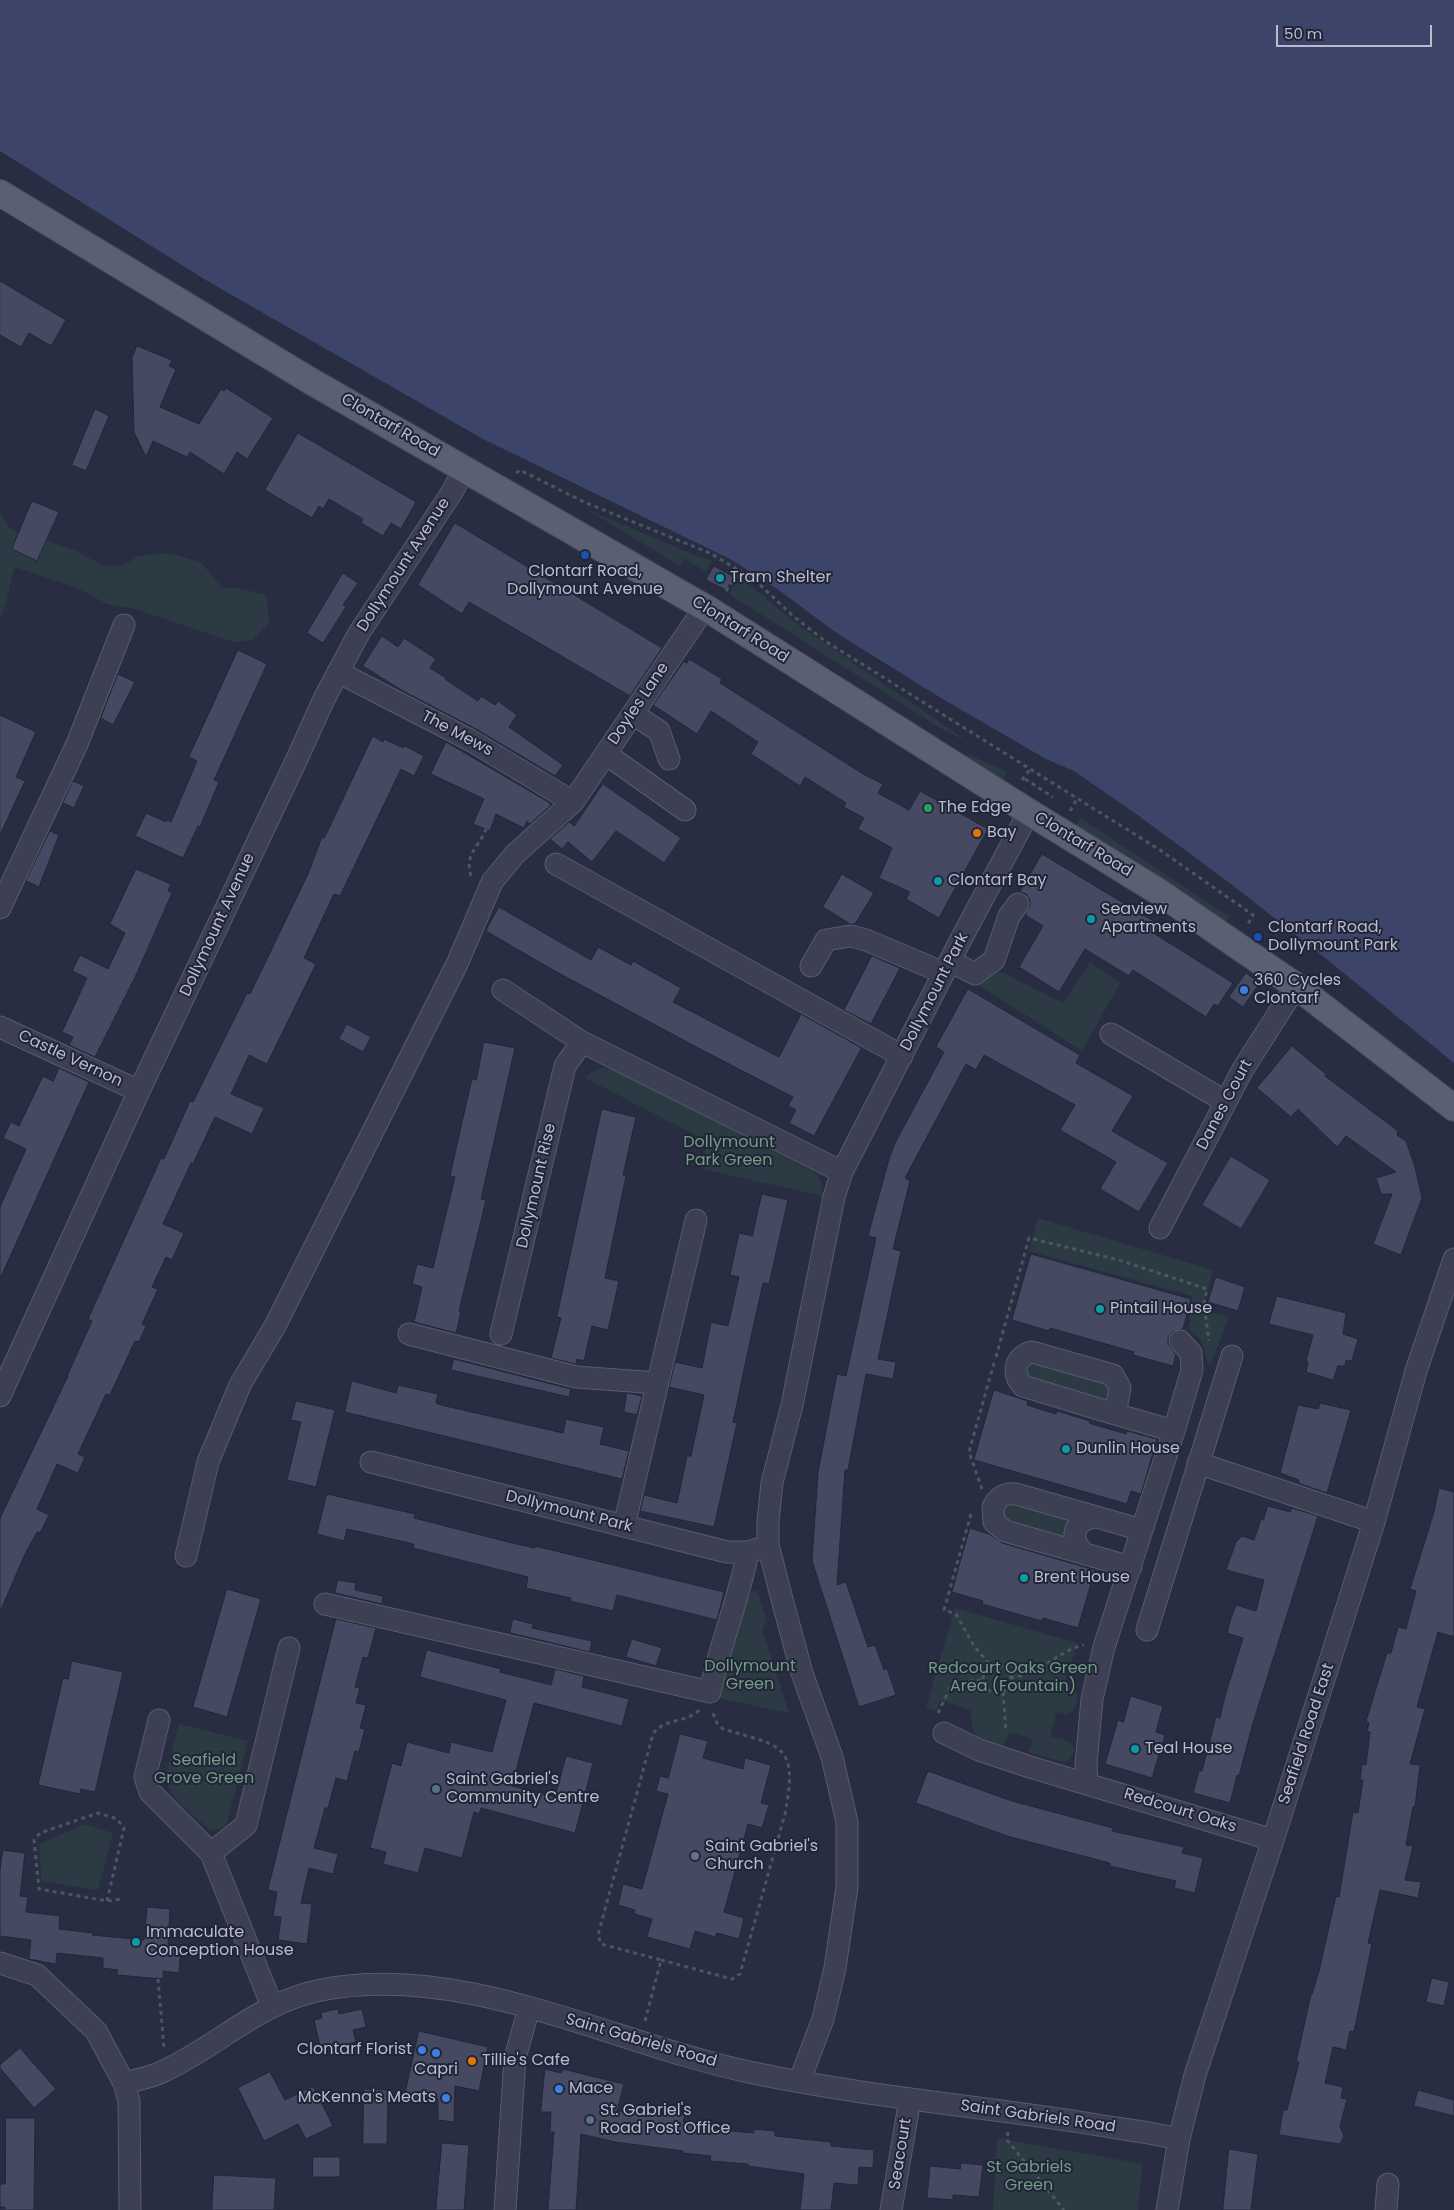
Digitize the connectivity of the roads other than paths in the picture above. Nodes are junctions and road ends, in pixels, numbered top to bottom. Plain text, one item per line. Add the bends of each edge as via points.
1 (0, 193) edge
2 (465, 468) junction
3 (712, 598) junction
4 (124, 625) dead end
5 (338, 672) junction
6 (632, 714) junction
7 (606, 754) junction
8 (669, 759) dead end
9 (574, 802) junction
10 (686, 810) dead end
11 (1030, 812) junction
12 (556, 864) dead end
13 (1018, 904) dead end
14 (0, 908) edge
15 (811, 966) dead end
16 (947, 967) junction
17 (1296, 986) junction
18 (503, 990) dead end
19 (0, 1027) edge
20 (1111, 1034) dead end
21 (582, 1042) junction
22 (902, 1056) junction
23 (139, 1091) junction
24 (1226, 1102) junction
25 (1454, 1108) edge
26 (842, 1172) junction
27 (696, 1220) dead end
28 (1160, 1228) dead end
29 (1454, 1259) edge
30 (409, 1334) dead end
31 (501, 1334) dead end
32 (1180, 1340) dead end
33 (1232, 1356) dead end
34 (658, 1383) junction
35 (0, 1396) edge
36 (1124, 1416) junction
37 (1174, 1431) junction
38 (371, 1462) dead end
39 (1198, 1463) junction
40 (1096, 1517) junction
41 (1374, 1522) junction
42 (624, 1526) junction
43 (1142, 1530) junction
44 (758, 1549) junction
45 (1085, 1554) junction
46 (186, 1556) dead end
47 (1130, 1567) junction
48 (325, 1604) dead end
49 (1146, 1630) dead end
50 (289, 1648) dead end
51 (160, 1720) dead end
52 (944, 1733) road end
53 (1087, 1782) junction
54 (1273, 1840) junction
55 (211, 1853) junction
56 (0, 1963) edge
57 (272, 2006) junction
58 (529, 2008) junction
59 (802, 2081) junction
60 (124, 2083) junction
61 (910, 2099) junction
62 (1179, 2139) junction
63 (1388, 2184) dead end
64 (130, 2210) edge
65 (505, 2210) edge
66 (892, 2210) edge
67 (1167, 2210) edge
68 (1386, 2210) edge

1 - 2 main road, Clontarf Road via 309,380
2 - 3 main road, Clontarf Road
2 - 5 street, Dollymount Avenue via 359,633
3 - 6 street, Doyles Lane
3 - 11 main road, Clontarf Road
4 - 14 street via 77,744
5 - 9 street, The Mews via 470,740
5 - 23 street, Dollymount Avenue
6 - 7 street, Doyles Lane
6 - 8 street via 659,731
7 - 9 street, Doyles Lane
7 - 10 street
9 - 46 street, Doyles Lane via 515,854 492,882 448,982 275,1326 240,1385 208,1462
11 - 16 street, Dollymount Park
11 - 17 main road, Clontarf Road via 1193,913
12 - 22 street
13 - 16 street via 1009,916 994,960 975,974
15 - 16 street via 826,940 850,936
16 - 22 street, Dollymount Park
17 - 24 street, Danes Court via 1256,1047
17 - 25 main road, Clontarf Road
18 - 21 street
19 - 23 street, Castle Vernon
20 - 24 street
21 - 26 street
21 - 31 street, Dollymount Rise via 565,1066
22 - 26 street, Dollymount Park
23 - 35 street, Dollymount Avenue
24 - 28 street, Danes Court
26 - 44 street, Dollymount Park via 772,1483 768,1522
27 - 34 street
29 - 41 street, Seafield Road East via 1416,1370
30 - 34 street via 576,1377
32 - 37 street via 1191,1353 1193,1362
33 - 39 street
34 - 42 street
36 - 36 street via 1120,1388 1114,1375 1039,1352 1019,1358 1015,1374 1023,1386
36 - 37 street
37 - 43 street
38 - 42 street, Dollymount Park
39 - 41 street
39 - 49 street
40 - 43 street
40 - 45 street via 1082,1520 1074,1531 1077,1544
40 - 45 street via 1008,1493 990,1507 994,1522 1005,1531
41 - 54 street, Seafield Road East
42 - 44 street, Dollymount Park via 727,1552
43 - 47 street
44 - 48 street via 743,1579 710,1692
44 - 59 street, Dollymount Park via 832,1758 847,1822 847,1887 835,1968
45 - 47 street
47 - 53 street via 1104,1647 1092,1699
50 - 55 street via 246,1825
51 - 55 street via 146,1777 150,1792
52 - 53 street, Redcourt Oaks via 978,1750
53 - 54 street, Redcourt Oaks
54 - 62 street, Seafield Road East via 1195,2074
55 - 57 street
56 - 60 street via 37,1975 96,2030
57 - 58 street, Saint Gabriels Road via 323,1990 378,1985 451,1990
57 - 60 street, Saint Gabriels Road via 165,2071
58 - 59 street, Saint Gabriels Road via 748,2072
58 - 65 street via 515,2058
59 - 61 street, Saint Gabriels Road
60 - 64 street via 129,2101
61 - 62 street, Saint Gabriels Road
61 - 66 street, Seacourt
62 - 67 street, Seafield Road East
63 - 68 street

